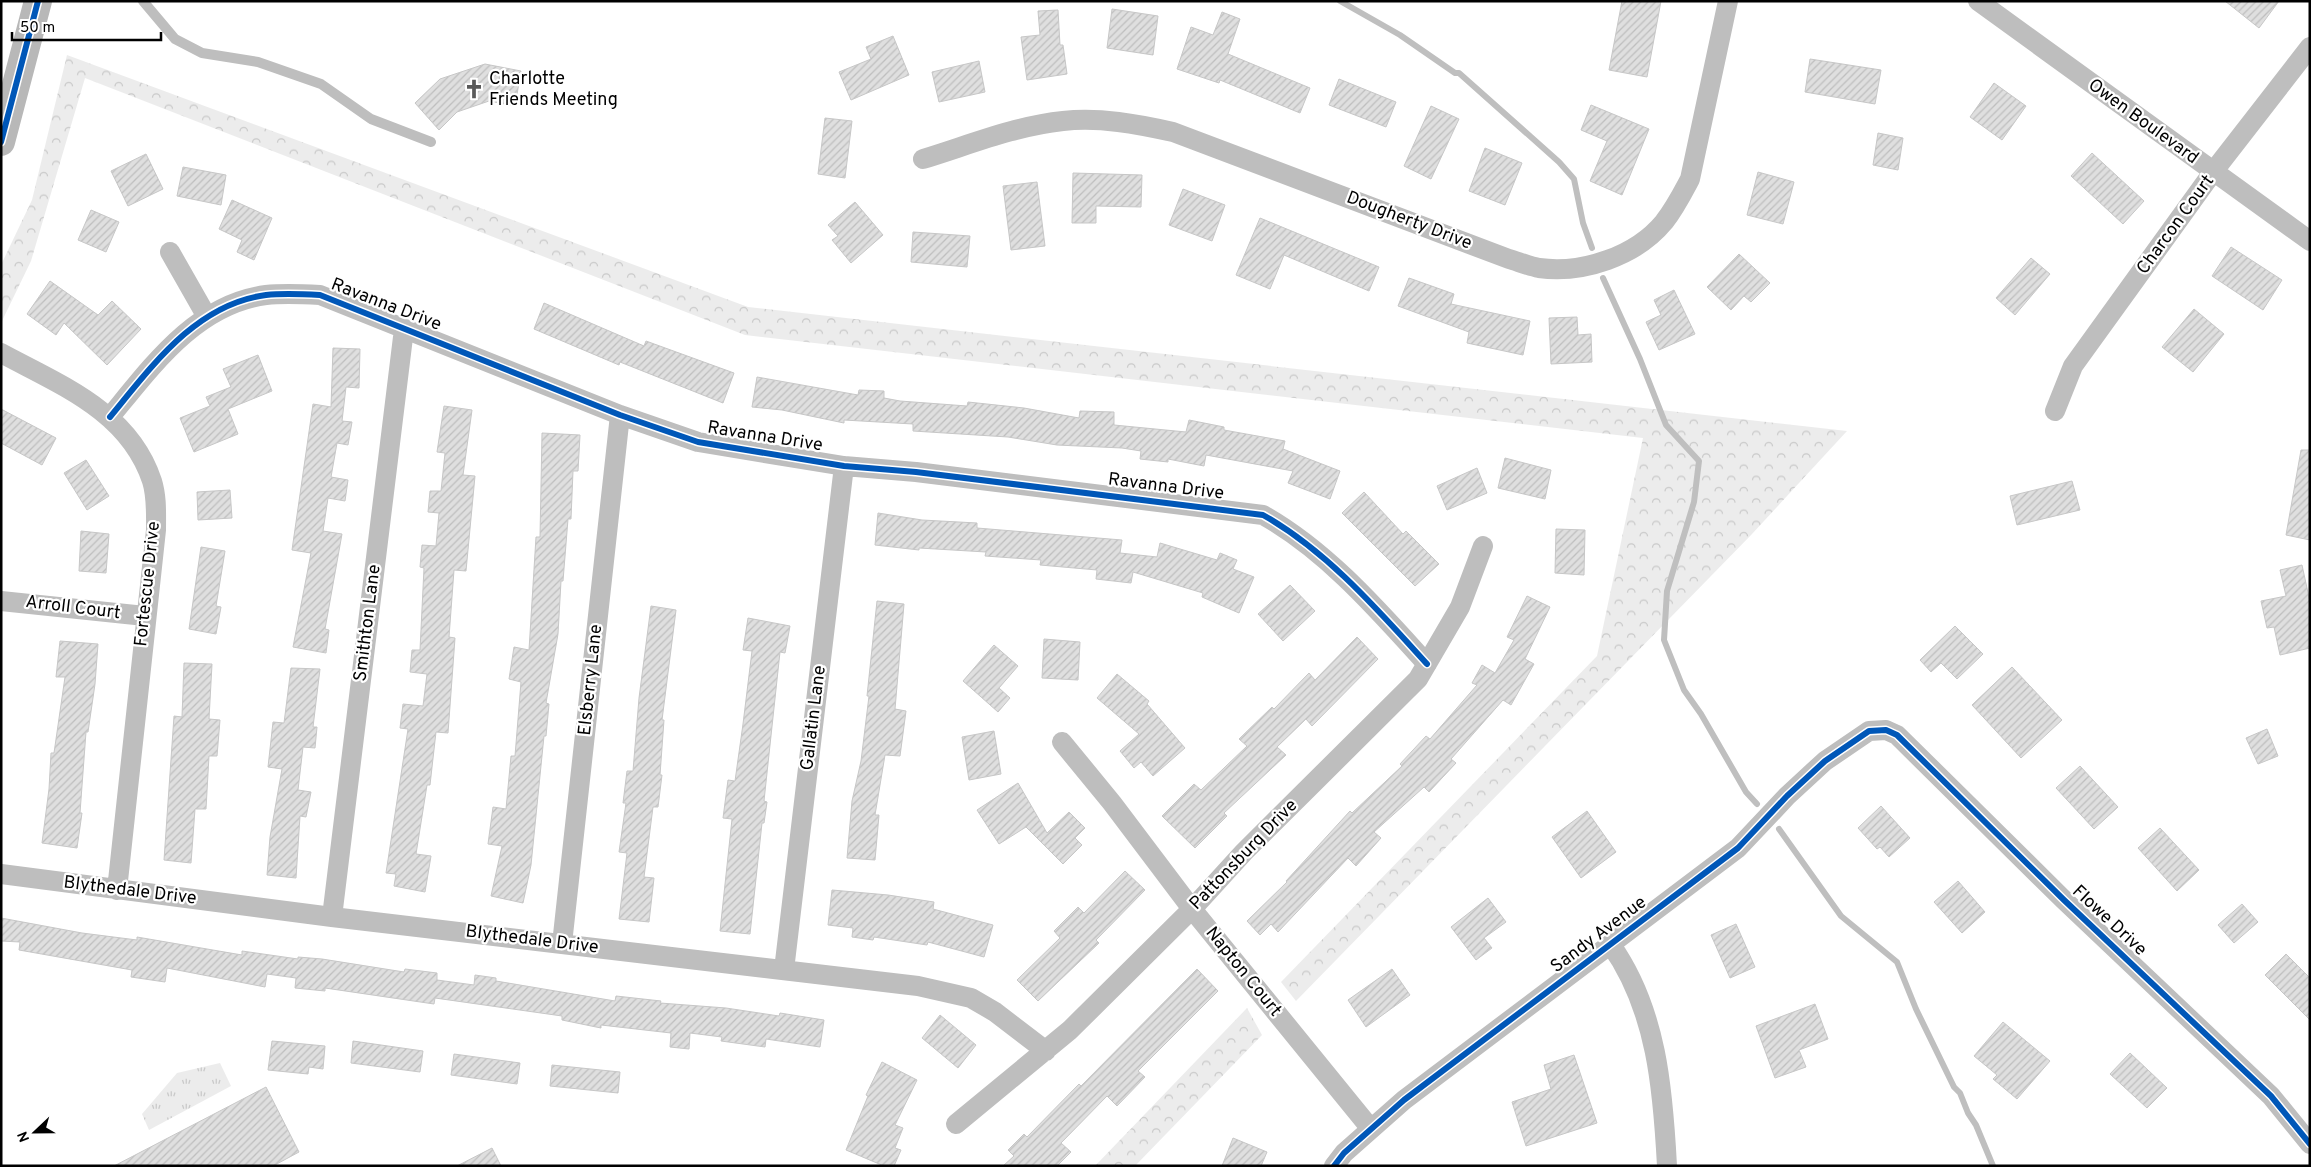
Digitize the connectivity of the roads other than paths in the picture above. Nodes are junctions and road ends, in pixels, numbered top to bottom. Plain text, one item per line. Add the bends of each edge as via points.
1 (38, 1) edge
2 (143, 1) edge
3 (1728, 1) edge
4 (1978, 1) edge
5 (2310, 47) edge
6 (1, 142) edge
7 (431, 142) dead end
8 (923, 159) dead end
9 (2213, 172) junction
10 (2310, 241) edge
11 (170, 252) dead end
12 (207, 317) junction
13 (404, 329) junction
14 (1, 353) edge
15 (2055, 410) dead end
16 (620, 415) junction
17 (110, 417) junction
18 (844, 466) junction
19 (1483, 546) dead end
20 (1, 601) edge
21 (145, 616) junction
22 (1426, 664) junction
23 (1880, 729) joint
24 (1062, 742) dead end
25 (1, 874) edge
26 (117, 890) junction
27 (1192, 910) junction
28 (332, 917) junction
29 (562, 944) junction
30 (1611, 946) junction
31 (784, 970) junction
32 (1046, 1051) junction
33 (956, 1124) dead end
34 (1371, 1129) junction
35 (2310, 1144) edge
36 (1334, 1166) edge
37 (1667, 1166) edge

1 - 6 street
2 - 7 lane via 175,39 202,52 258,62 321,84 371,119
3 - 8 street, Dougherty Drive via 1690,179 1679,202 1647,238 1622,254 1594,265 1557,269 1528,265 1173,132 1133,123 1055,122 1027,127
4 - 9 street, Owen Boulevard
5 - 9 street, Charcon Court
9 - 10 street, Owen Boulevard
9 - 15 street, Charcon Court via 2073,366
11 - 12 street
12 - 13 street, Ravanna Drive via 229,306 264,296 320,295
12 - 17 street, Ravanna Drive via 178,340
13 - 16 street, Ravanna Drive
13 - 28 street, Smithton Lane
14 - 17 street, Fortescue Drive via 88,400
16 - 18 street, Ravanna Drive via 698,442
16 - 29 street, Elsberry Lane
17 - 21 street, Fortescue Drive via 143,460 156,501 156,530
18 - 22 street, Ravanna Drive via 926,473 1263,515 1290,531 1331,564
18 - 31 street, Gallatin Lane
19 - 22 street, Pattonsburg Drive via 1460,607
20 - 21 street, Arroll Court
21 - 26 street, Fortescue Drive
22 - 27 street, Pattonsburg Drive via 1418,679 1244,852
23 - 30 street, Sandy Avenue via 1858,736 1825,761 1738,848
23 - 35 street, Flowe Drive via 1897,735 2064,900 2271,1096
24 - 27 street, Napton Court
25 - 26 street, Blythedale Drive
26 - 28 street, Blythedale Drive
27 - 32 street, Pattonsburg Drive
27 - 34 street, Napton Court
28 - 29 street, Blythedale Drive
29 - 31 street, Blythedale Drive
30 - 34 street, Sandy Avenue via 1404,1100
30 - 37 street via 1635,985 1650,1031 1664,1110
31 - 32 street, Blythedale Drive via 956,992 995,1012
32 - 33 street, Pattonsburg Drive
34 - 36 street, Sandy Avenue

